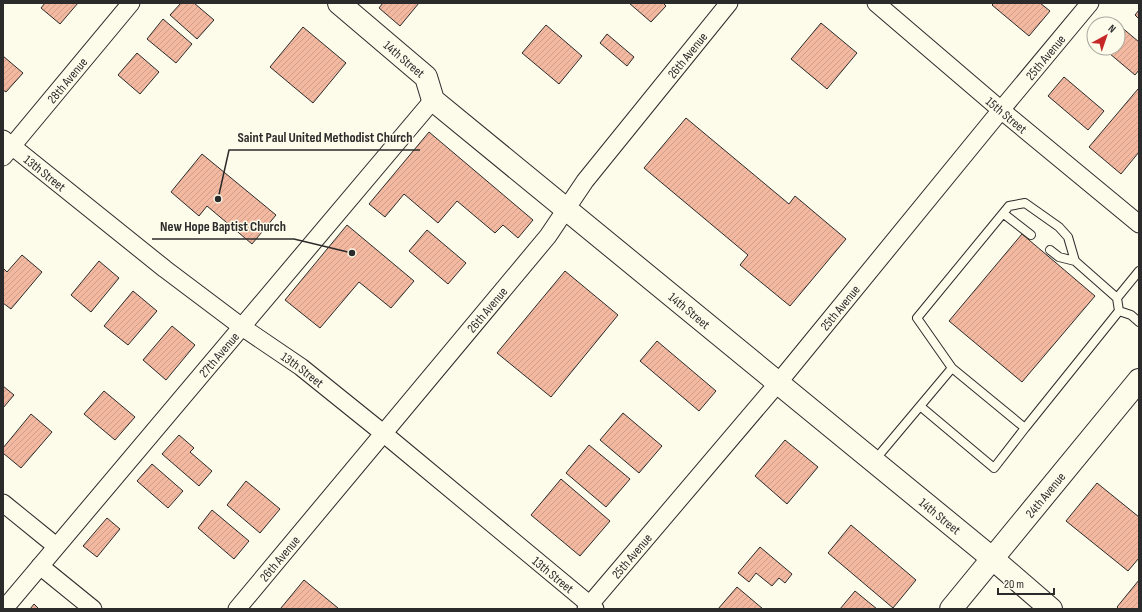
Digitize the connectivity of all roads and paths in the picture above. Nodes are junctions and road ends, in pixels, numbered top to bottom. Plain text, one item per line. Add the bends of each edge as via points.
1 (131, 3) edge
2 (340, 3) edge
3 (729, 3) edge
4 (876, 3) edge
5 (1090, 3) edge
6 (432, 100) junction
7 (1001, 110) junction
8 (6, 147) edge
9 (566, 208) junction
10 (1004, 214) junction
11 (1139, 224) edge
12 (1031, 235) dead end
13 (1050, 250) dead end
14 (1075, 261) junction
15 (1139, 270) edge
16 (1117, 298) junction
17 (1119, 311) junction
18 (1139, 322) edge
19 (242, 327) junction
20 (952, 368) junction
21 (1139, 380) edge
22 (778, 383) junction
23 (920, 406) junction
24 (1026, 428) junction
25 (383, 433) junction
26 (873, 462) junction
27 (3, 503) edge
28 (56, 546) junction
29 (993, 559) junction
30 (40, 566) junction
31 (590, 608) edge
32 (4, 609) edge
33 (93, 609) edge
34 (237, 609) edge
35 (951, 609) edge
36 (1051, 609) edge

1 - 8 street, 28th Avenue
2 - 6 street, 14th Street via 426,77
3 - 9 street, 26th Avenue
4 - 7 street, 15th Street
5 - 7 street, 25th Avenue
6 - 9 street, 14th Street
6 - 19 street, 27th Avenue
7 - 11 street, 15th Street
7 - 22 street, 25th Avenue
8 - 19 street, 13th Street
9 - 22 street, 14th Street
9 - 25 street, 26th Avenue via 548,236
10 - 12 lane
10 - 14 lane via 1010,206 1025,203 1059,227 1068,237
10 - 20 lane via 918,318
13 - 14 lane via 1059,257
14 - 16 lane
15 - 16 lane
16 - 17 lane
17 - 18 lane via 1131,315
17 - 24 lane
19 - 25 street, 13th Street via 301,367
19 - 28 street, 27th Avenue
20 - 23 lane
20 - 24 lane
21 - 29 street, 24th Avenue
22 - 26 street, 14th Street
22 - 31 street, 25th Avenue
23 - 24 lane via 994,468
23 - 26 lane
25 - 31 street, 13th Street
25 - 34 street, 26th Avenue
26 - 29 street, 14th Street
27 - 28 street
28 - 30 street, 27th Avenue
29 - 35 street, 24th Avenue
29 - 36 street, 14th Street
30 - 32 street, 27th Avenue
30 - 33 street

